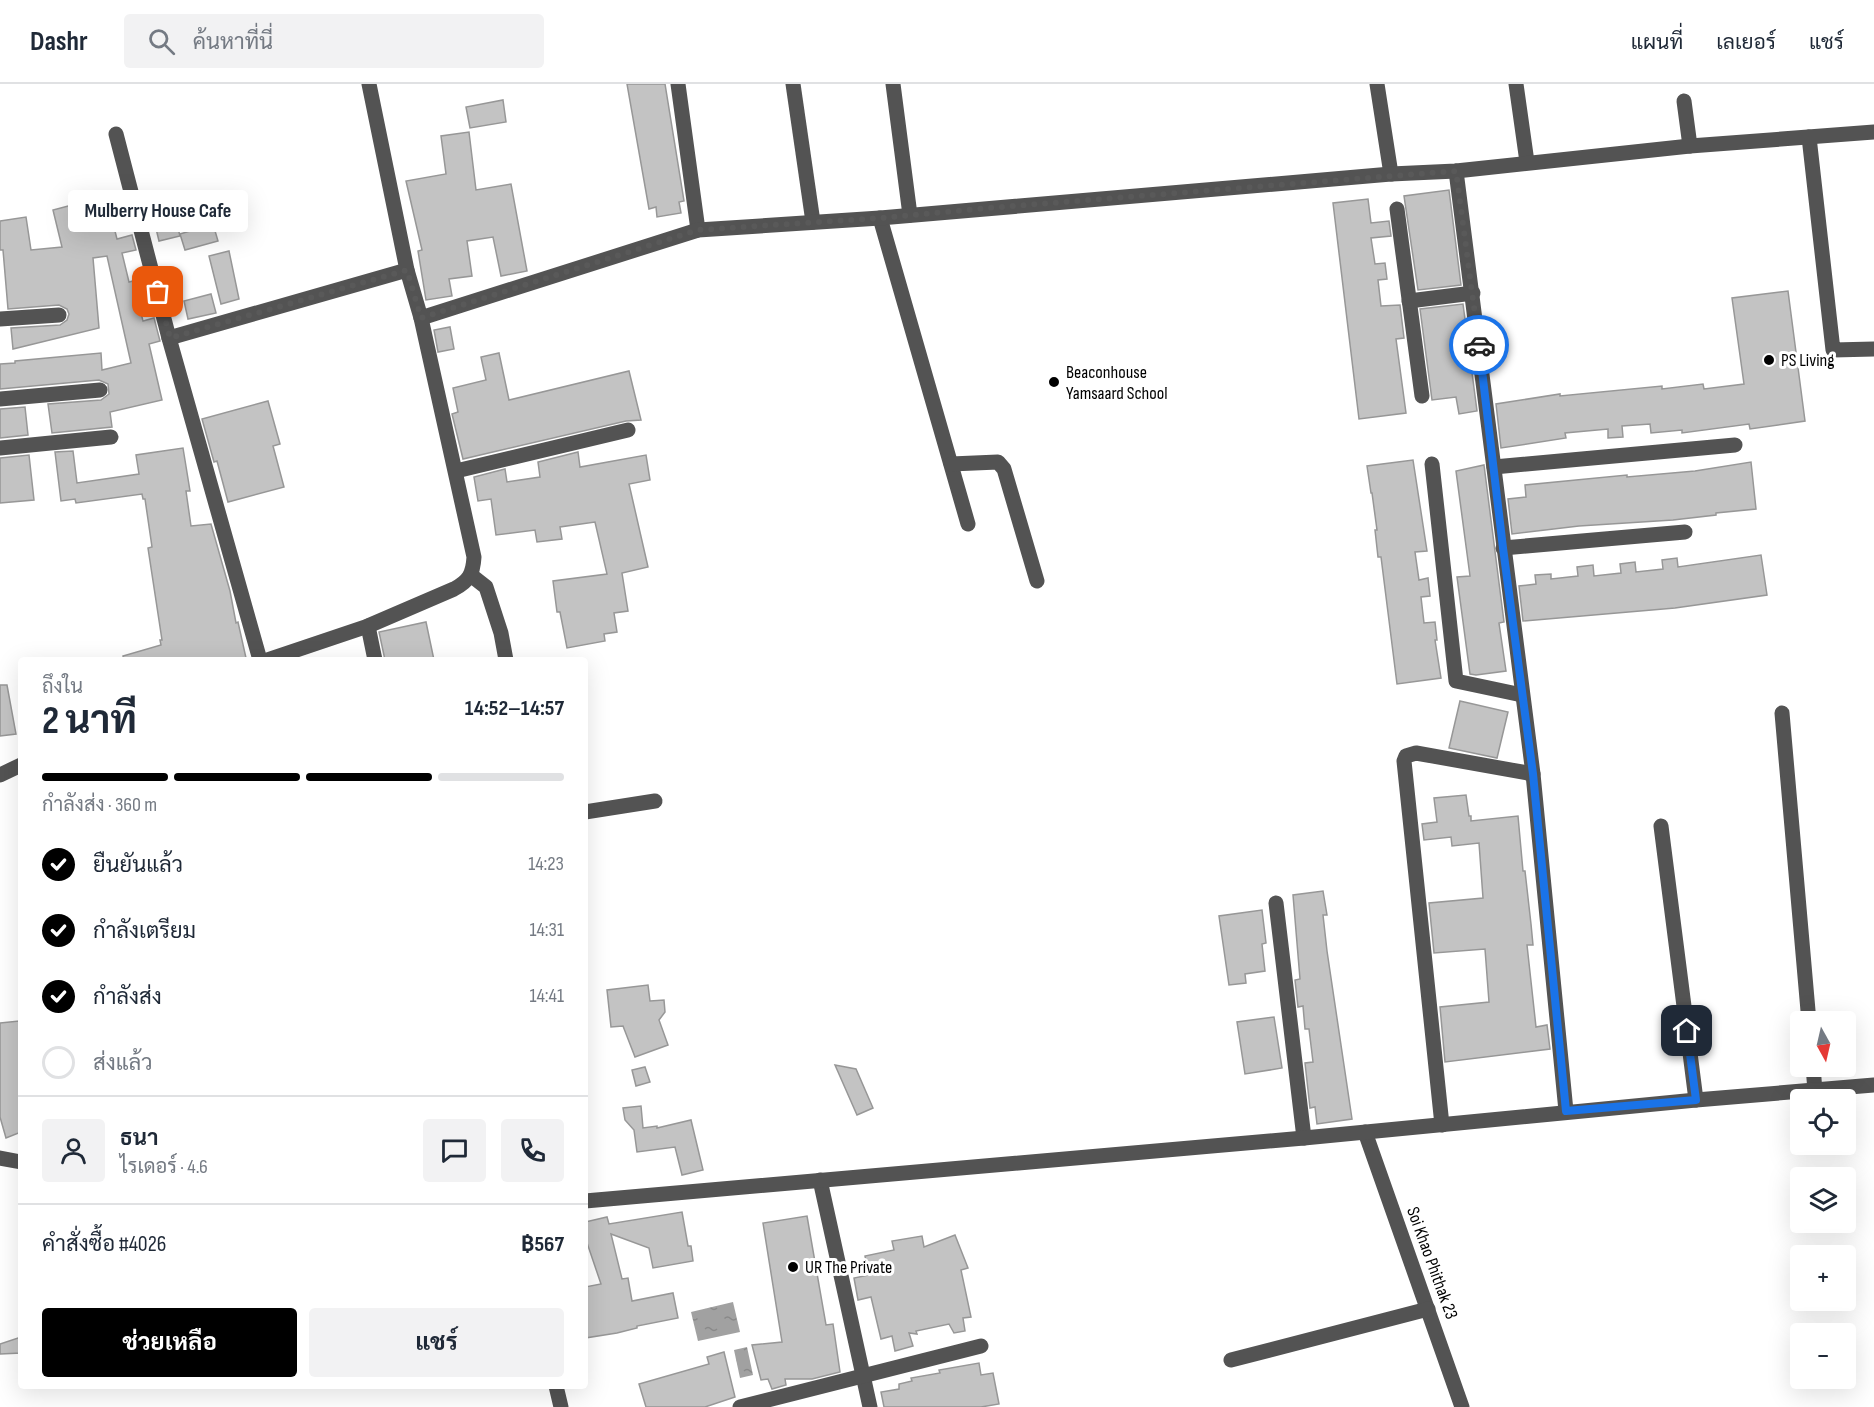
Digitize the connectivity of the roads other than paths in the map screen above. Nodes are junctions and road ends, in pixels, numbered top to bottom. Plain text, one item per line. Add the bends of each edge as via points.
1 (369, 84) edge
2 (678, 84) edge
3 (793, 84) edge
4 (893, 84) edge
5 (1377, 84) edge
6 (1516, 84) edge
7 (1684, 101) dead end
8 (1874, 132) edge
9 (116, 134) dead end
10 (1809, 137) junction
11 (1690, 146) junction
12 (1527, 162) junction
13 (1456, 171) junction
14 (1392, 174) junction
15 (1397, 209) dead end
16 (910, 215) junction
17 (880, 218) junction
18 (813, 222) junction
19 (698, 230) junction
20 (407, 270) junction
21 (1473, 293) junction
22 (1409, 301) junction
23 (59, 315) dead end
24 (421, 318) junction
25 (0, 319) edge
26 (170, 338) junction
27 (1874, 349) edge
28 (100, 390) dead end
29 (1422, 396) dead end
30 (0, 399) edge
31 (628, 430) dead end
32 (111, 437) dead end
33 (1735, 446) dead end
34 (0, 448) edge
35 (951, 464) junction
36 (1432, 464) dead end
37 (1494, 467) junction
38 (456, 471) junction
39 (968, 524) dead end
40 (1685, 532) dead end
41 (1503, 548) junction
42 (472, 576) junction
43 (1037, 581) dead end
44 (368, 626) junction
45 (259, 657) edge
46 (276, 657) edge
47 (374, 657) edge
48 (505, 657) edge
49 (1522, 694) junction
50 (1782, 713) dead end
51 (18, 766) edge
52 (1533, 774) junction
53 (0, 775) edge
54 (655, 801) dead end
55 (588, 812) edge
56 (1661, 826) dead end
57 (1276, 903) dead end
58 (1808, 1011) edge
59 (1874, 1085) edge
60 (1835, 1089) edge
61 (1790, 1093) edge
62 (1696, 1100) junction
63 (1566, 1111) junction
64 (1442, 1125) junction
65 (1365, 1132) junction
66 (1304, 1138) junction
67 (0, 1158) edge
68 (18, 1161) edge
69 (820, 1180) junction
70 (588, 1201) edge
71 (1428, 1310) junction
72 (981, 1346) dead end
73 (1231, 1360) dead end
74 (862, 1376) junction
75 (557, 1389) edge
76 (561, 1407) edge
77 (740, 1407) edge
78 (870, 1407) edge
79 (1462, 1407) edge

1 - 20 street
2 - 19 street
3 - 18 street
4 - 16 street
5 - 14 street
6 - 12 street
7 - 11 street
8 - 10 street
9 - 26 street
10 - 11 street
10 - 27 street via 1833,350
11 - 12 street
12 - 13 street
13 - 14 street
13 - 21 street
14 - 16 street
15 - 22 street
16 - 17 street
17 - 18 street
17 - 35 street
18 - 19 street
19 - 24 street
20 - 24 street
20 - 26 street
21 - 22 street
21 - 37 street
22 - 29 street
23 - 25 street
24 - 38 street
26 - 45 street
28 - 30 street
31 - 38 street
32 - 34 street
33 - 37 street
35 - 39 street
35 - 43 street via 998,462 1004,469
36 - 49 street via 1456,681
37 - 41 street
38 - 42 street via 474,557
40 - 41 street
41 - 49 street
42 - 44 street via 454,589
42 - 48 street via 486,588
44 - 46 street
44 - 47 street
49 - 52 street
50 - 58 street
51 - 53 street
52 - 63 street
52 - 64 street via 1416,753 1406,756 1404,761
54 - 55 street
56 - 62 street
57 - 66 street
59 - 60 street
61 - 62 street
62 - 63 street
63 - 64 street
64 - 65 street
65 - 66 street
65 - 71 street, Soi Khao Phithak 23
66 - 69 street
67 - 68 street
69 - 70 street
69 - 74 street
71 - 73 street
71 - 79 street, Soi Khao Phithak 23
72 - 74 street
74 - 77 street
74 - 78 street
75 - 76 street

